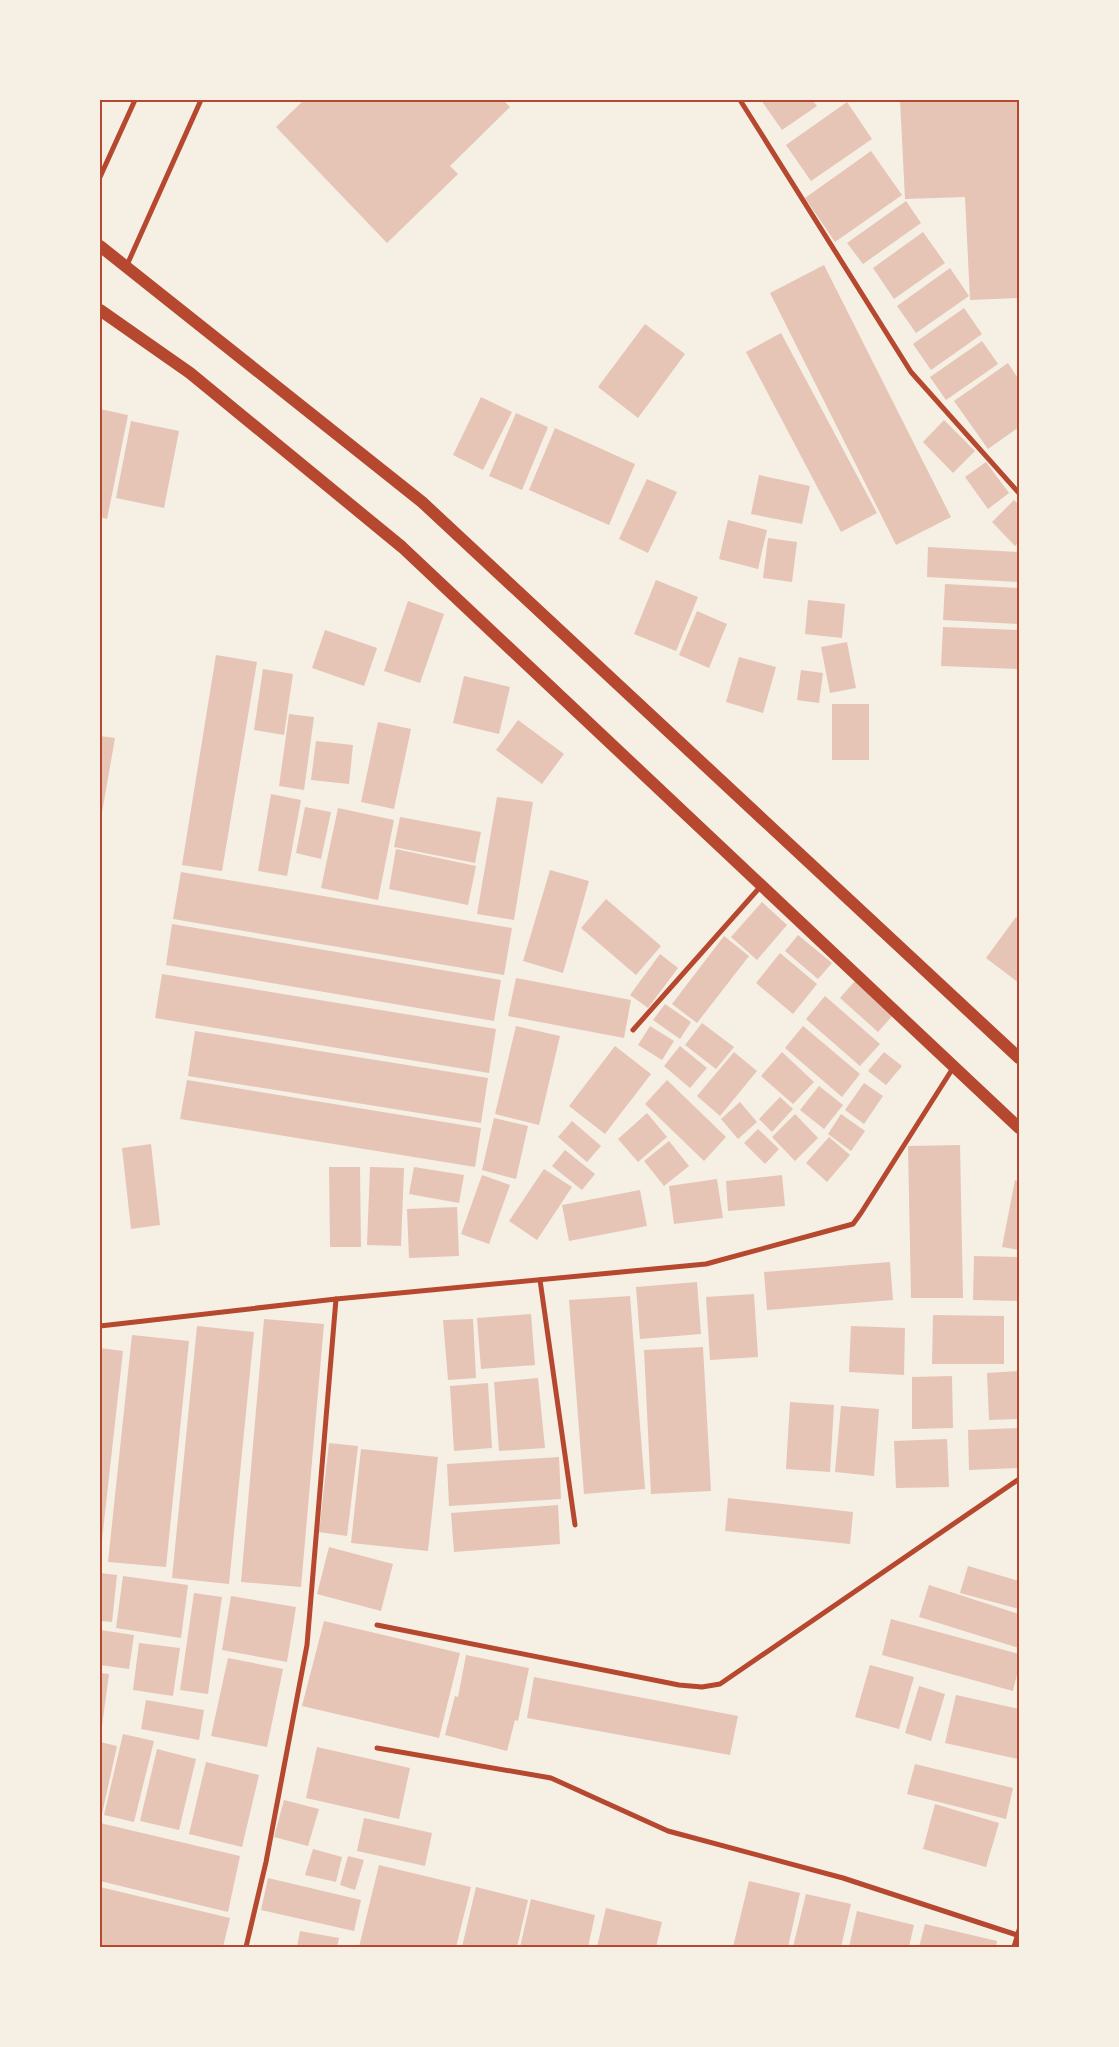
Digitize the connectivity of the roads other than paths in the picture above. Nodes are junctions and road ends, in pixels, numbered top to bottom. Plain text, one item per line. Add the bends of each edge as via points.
1 (135, 100) edge
2 (201, 100) edge
3 (740, 100) edge
4 (100, 177) edge
5 (100, 246) edge
6 (127, 265) junction
7 (100, 310) edge
8 (1019, 493) edge
9 (761, 886) junction
10 (633, 1030) dead end
11 (1019, 1058) edge
12 (954, 1066) junction
13 (1019, 1128) edge
14 (540, 1280) junction
15 (336, 1299) junction
16 (100, 1326) edge
17 (1019, 1479) edge
18 (575, 1525) dead end
19 (378, 1625) dead end
20 (377, 1748) dead end
21 (1018, 1933) edge
22 (246, 1947) edge
23 (1014, 1947) edge

1 - 4 street
2 - 6 street
3 - 8 street via 911,372
5 - 6 main road
6 - 11 main road via 422,502
7 - 9 main road via 190,373 402,548
9 - 10 street
9 - 12 main road
12 - 13 main road
12 - 14 street via 853,1224 706,1264
14 - 15 street
14 - 18 street
15 - 16 street
15 - 22 street via 307,1644 266,1862
17 - 19 street via 811,1624 713,1686 679,1685
20 - 21 street via 551,1778 668,1831 843,1878
21 - 23 street

